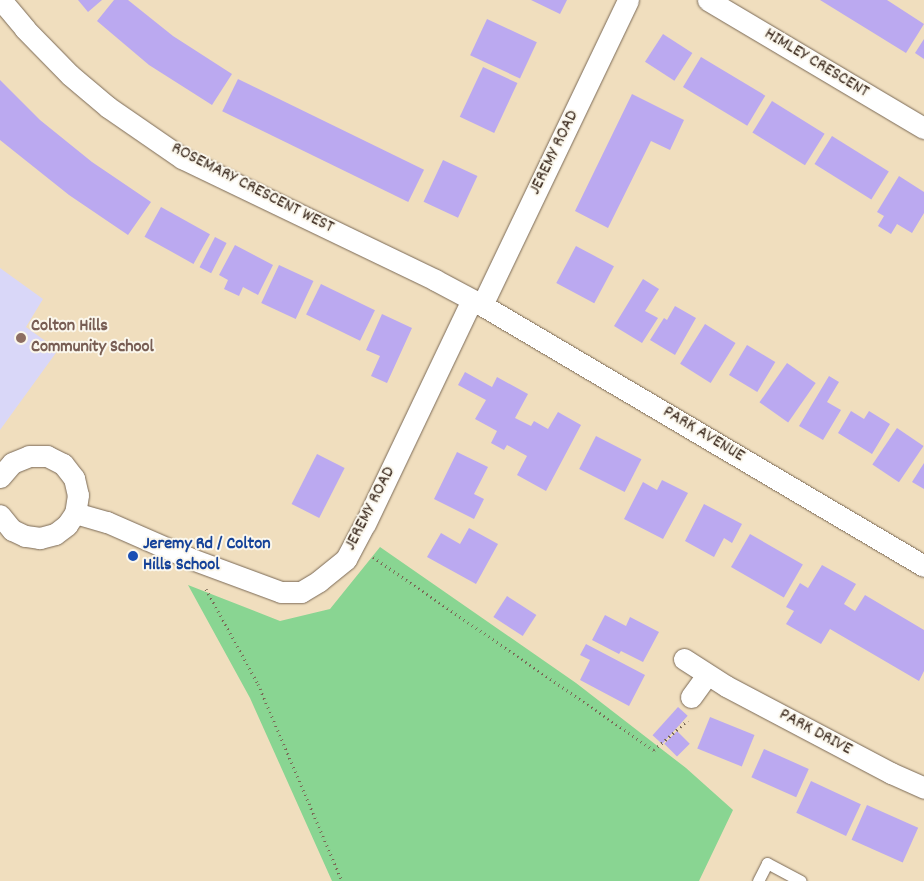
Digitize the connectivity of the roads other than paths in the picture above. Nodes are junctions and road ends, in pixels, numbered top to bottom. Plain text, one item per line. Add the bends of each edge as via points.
1 (1, 0) edge
2 (628, 0) edge
3 (708, 0) edge
4 (924, 128) edge
5 (477, 303) junction
6 (0, 476) edge
7 (75, 513) junction
8 (0, 515) edge
9 (924, 566) edge
10 (684, 659) dead end
11 (707, 675) junction
12 (691, 708) road end
13 (924, 788) edge
14 (758, 881) edge
15 (802, 881) edge

1 - 5 street, ROSEMARY CRESCENT WEST via 70,75 108,107 182,158
2 - 5 street, JEREMY ROAD
3 - 4 street, HIMLEY CRESCENT
5 - 7 street, JEREMY ROAD via 346,559 301,592 281,592 189,558 107,522
5 - 9 street, PARK AVENUE
6 - 7 street via 12,463 29,456 47,456 63,464 74,478 78,495
7 - 8 street via 55,534 40,538 12,530
10 - 11 street, PARK DRIVE
11 - 12 street
11 - 13 street, PARK DRIVE
14 - 15 lane via 768,863

